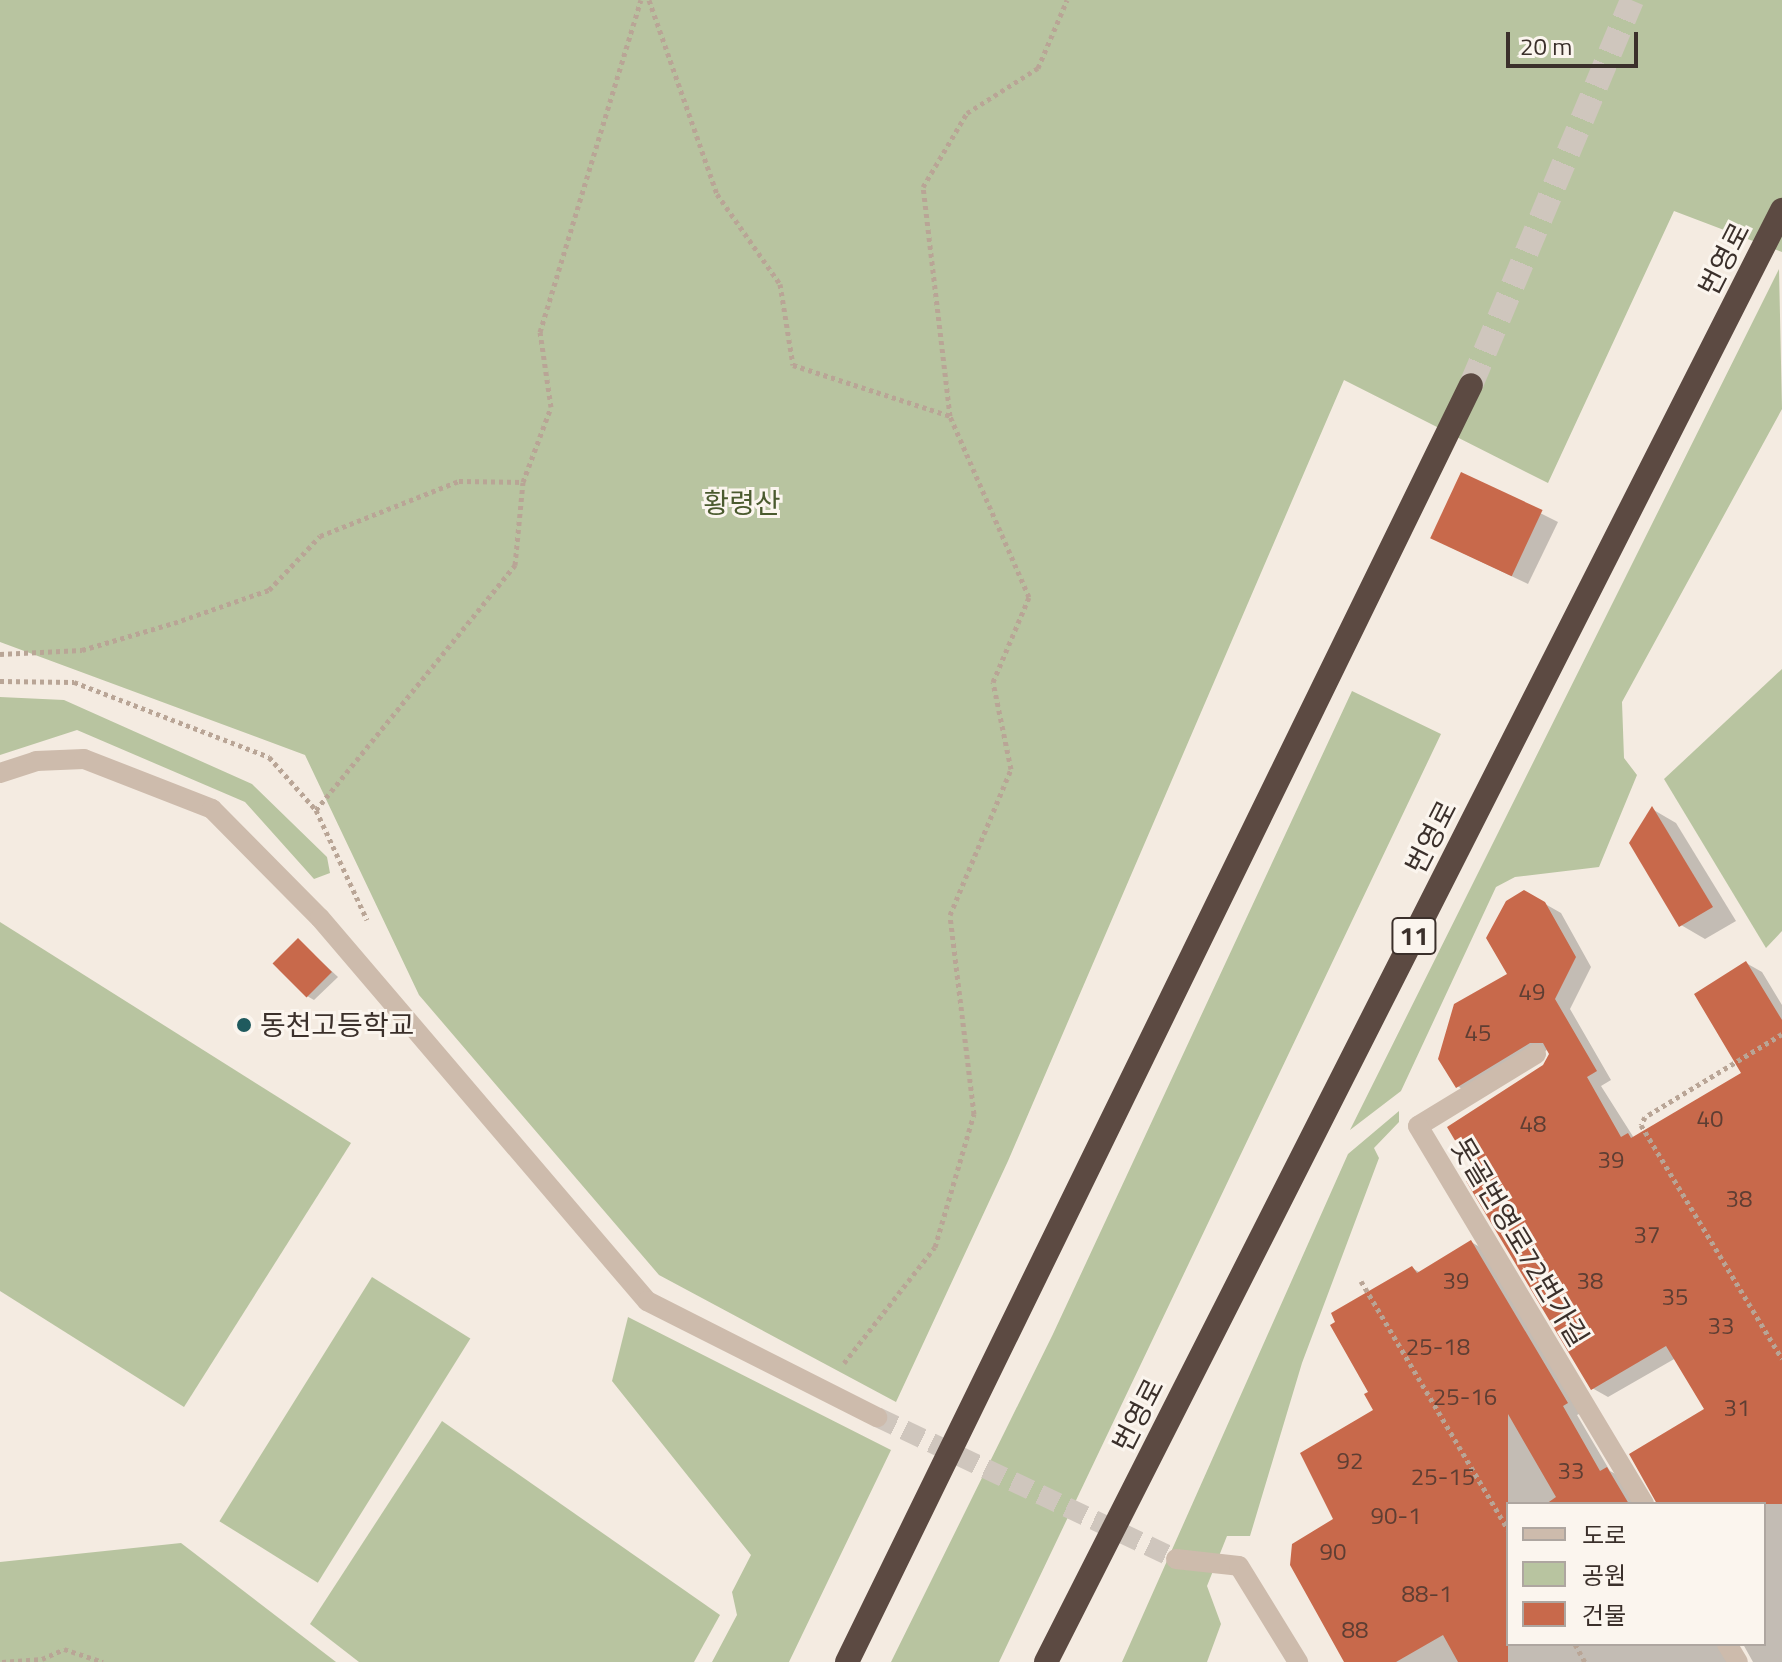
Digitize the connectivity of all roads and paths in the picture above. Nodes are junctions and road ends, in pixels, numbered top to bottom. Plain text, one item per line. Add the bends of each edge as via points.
1 (641, 0) edge
2 (649, 0) edge
3 (1067, 0) edge
4 (1782, 210) edge
5 (1471, 385) tunnel mouth
6 (950, 416) junction
7 (523, 482) junction
8 (0, 654) edge
9 (0, 681) edge
10 (0, 773) edge
11 (316, 810) junction
12 (365, 970) junction
13 (1782, 1034) edge
14 (1536, 1054) dead end
15 (1361, 1281) dead end
16 (1782, 1359) edge
17 (824, 1390) junction
18 (877, 1417) tunnel mouth
19 (1643, 1502) edge
20 (1506, 1527) edge
21 (1176, 1559) tunnel mouth
22 (1, 1662) edge
23 (103, 1662) edge
24 (847, 1662) edge
25 (1046, 1662) edge
26 (1298, 1662) edge

1 - 7 path via 540,332 551,407
2 - 6 path via 717,194 780,284 793,365
3 - 6 path via 1038,68 967,113 923,187
4 - 25 highway, 번영로 / 11
5 - 24 highway
6 - 17 path via 1029,597 993,682 1011,769 950,915 974,1114 935,1247
7 - 8 path via 459,481 320,536 269,590 174,623 82,650
7 - 11 path via 515,565
9 - 11 path via 74,682 269,757
10 - 12 street via 36,761 84,759 212,809
11 - 12 path via 379,944
12 - 17 street via 647,1301
13 - 16 path via 1645,1117 1641,1125
14 - 19 street, 못골번영로72번가길 via 1418,1126
15 - 20 path
17 - 18 street
21 - 26 street via 1239,1566
22 - 23 path via 42,1659 64,1649

